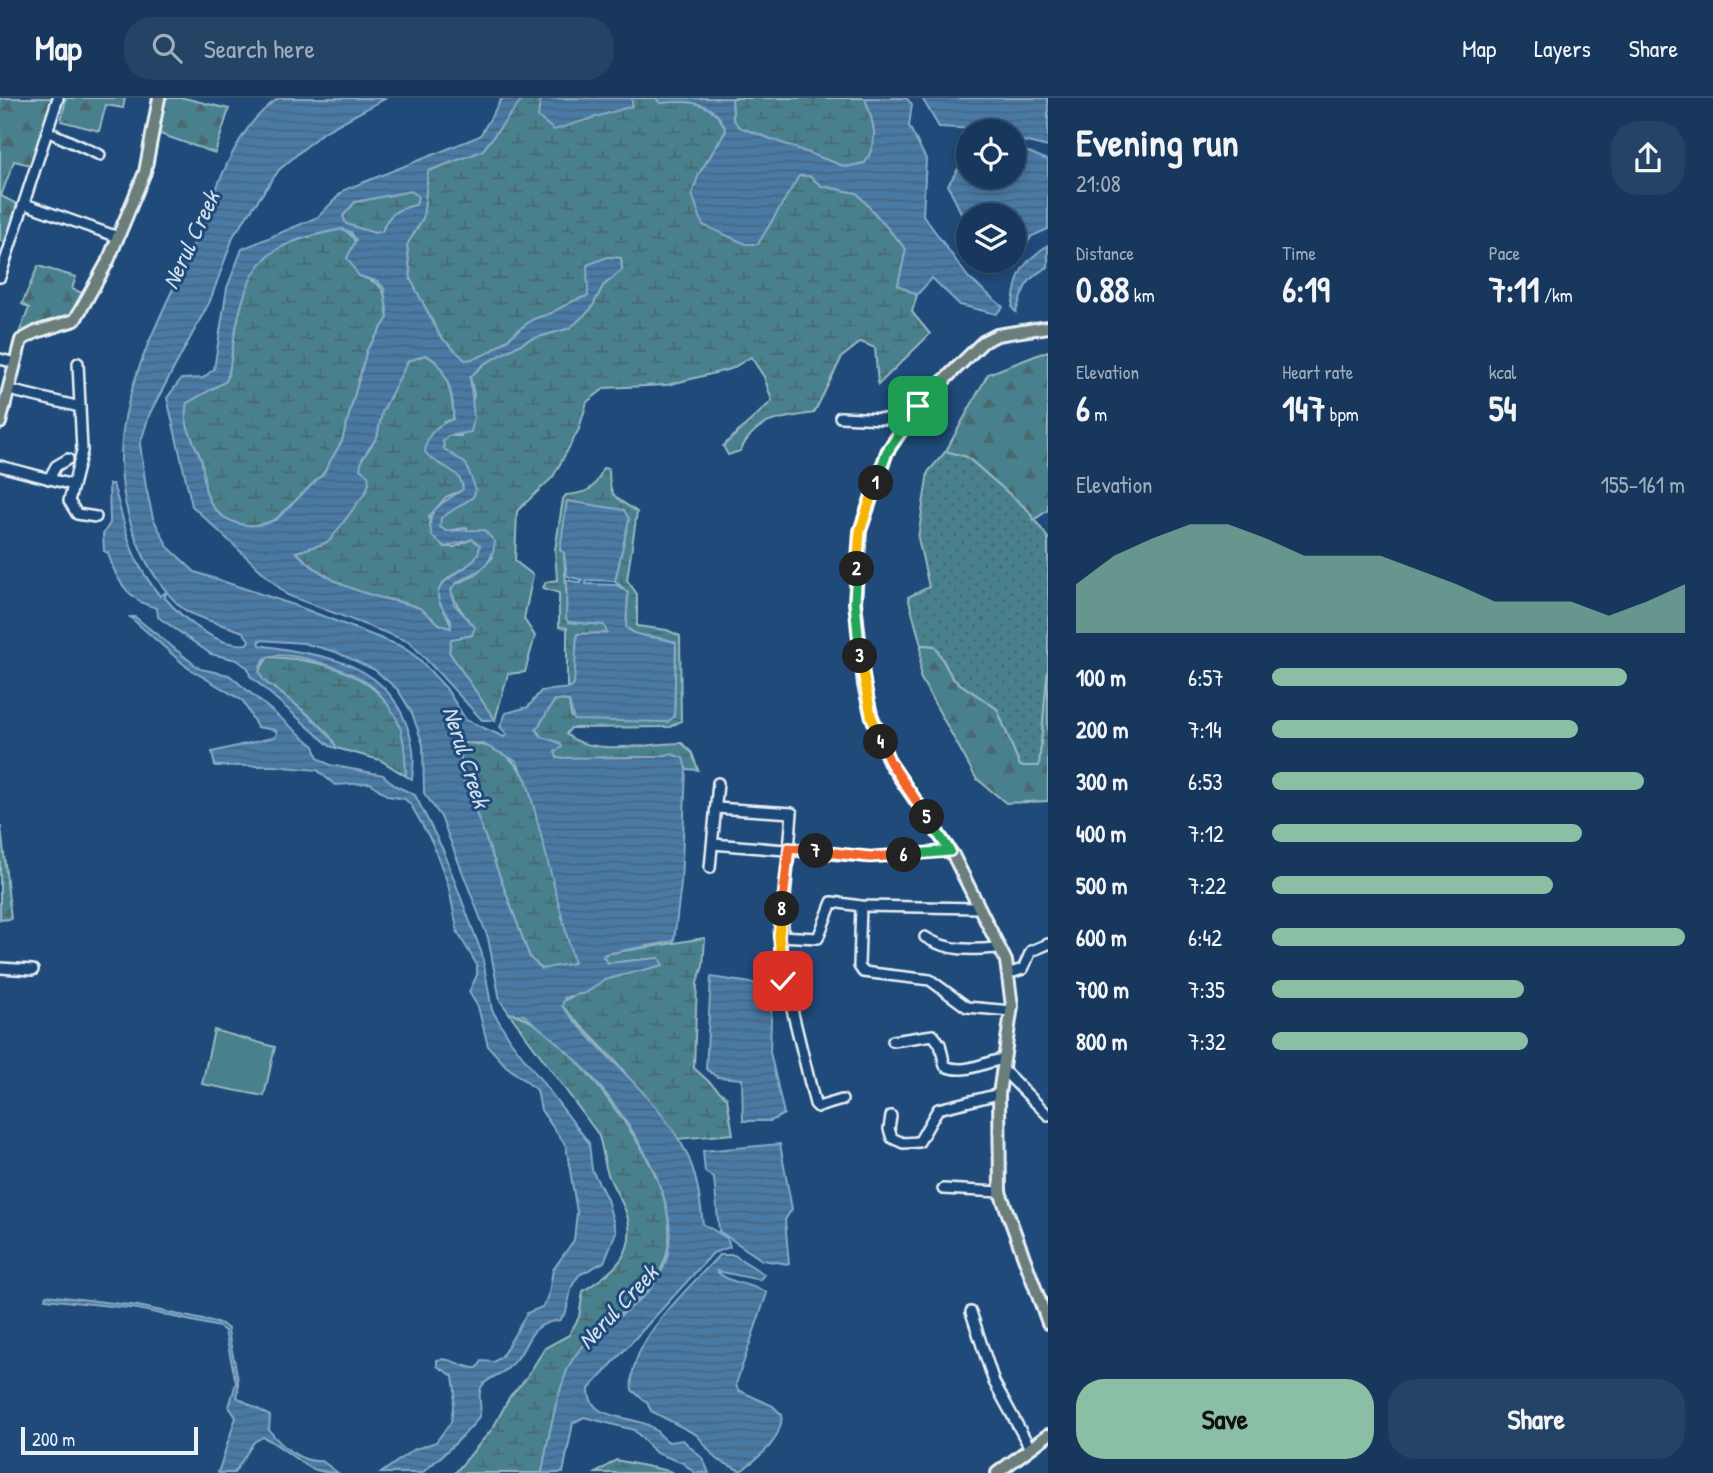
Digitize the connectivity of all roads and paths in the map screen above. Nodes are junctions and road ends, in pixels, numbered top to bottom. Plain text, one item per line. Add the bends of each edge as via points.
1 (58, 98) edge
2 (159, 98) edge
3 (49, 132) junction
4 (100, 155) dead end
5 (25, 204) junction
6 (118, 237) junction
7 (0, 277) edge
8 (1046, 326) edge
9 (0, 359) edge
10 (15, 363) junction
11 (78, 363) dead end
12 (9, 390) junction
13 (80, 407) junction
14 (840, 417) dead end
15 (908, 420) junction
16 (0, 423) edge
17 (68, 459) dead end
18 (0, 466) edge
19 (49, 479) junction
20 (73, 485) junction
21 (96, 517) dead end
22 (718, 783) dead end
23 (716, 808) junction
24 (713, 844) junction
25 (789, 848) junction
26 (950, 851) junction
27 (710, 868) dead end
28 (861, 906) junction
29 (979, 908) junction
30 (779, 936) junction
31 (925, 937) dead end
32 (1048, 944) edge
33 (999, 948) junction
34 (0, 968) edge
35 (33, 970) dead end
36 (1007, 974) junction
37 (1011, 1011) junction
38 (893, 1041) dead end
39 (1003, 1065) junction
40 (999, 1094) junction
41 (842, 1100) dead end
42 (1048, 1115) edge
43 (891, 1116) dead end
44 (943, 1189) dead end
45 (1000, 1192) junction
46 (971, 1312) dead end
47 (1048, 1323) edge
48 (1048, 1434) edge
49 (1030, 1448) junction
50 (998, 1473) edge

1 - 3 street
2 - 6 main road via 145,172
3 - 4 street
3 - 5 street
5 - 6 street
5 - 7 street
6 - 10 main road via 75,320 25,337
8 - 15 main road via 997,335 984,342
9 - 10 street
10 - 12 main road
11 - 13 street
12 - 13 street
12 - 16 main road
13 - 20 street via 82,451
14 - 15 street
15 - 26 main road via 887,452 860,531 855,602 863,685 890,762
17 - 19 street via 56,466
18 - 19 street
19 - 20 street
20 - 21 street via 71,509
22 - 23 street
23 - 24 street
23 - 25 street via 791,811
24 - 25 street
24 - 27 street
25 - 26 street via 870,857
25 - 30 street
26 - 29 main road
28 - 29 street
28 - 30 street via 832,902 816,939
28 - 37 street via 859,966 863,972 930,980 967,1007
29 - 33 main road
30 - 41 street via 783,981 815,1104
31 - 33 street via 940,947
32 - 36 street via 1031,951 1023,969
33 - 36 main road
34 - 35 street
36 - 37 main road
37 - 39 main road
38 - 39 street via 933,1035 945,1066 952,1069
39 - 40 main road
39 - 42 street
40 - 43 street via 938,1109 919,1142 892,1138
40 - 45 main road
44 - 45 street
45 - 47 main road
46 - 49 street via 994,1382
48 - 49 main road
49 - 50 main road

